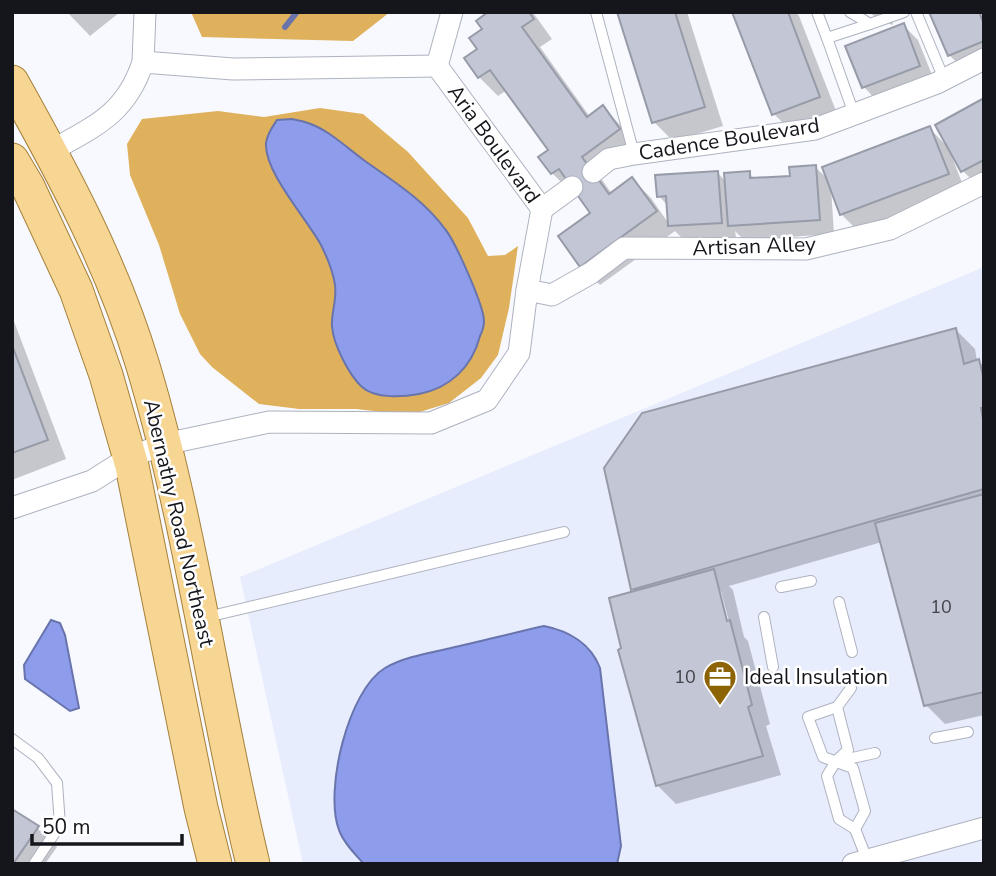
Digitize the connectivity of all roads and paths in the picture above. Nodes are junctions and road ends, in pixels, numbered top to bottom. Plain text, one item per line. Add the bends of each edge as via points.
1 (145, 12) edge
2 (452, 12) edge
3 (596, 12) edge
4 (817, 12) edge
5 (850, 12) edge
6 (904, 12) edge
7 (916, 12) edge
8 (870, 24) junction
9 (827, 38) junction
10 (984, 60) edge
11 (143, 62) junction
12 (437, 66) junction
13 (944, 79) junction
14 (12, 82) edge
15 (854, 114) junction
16 (51, 151) junction
17 (634, 154) junction
18 (14, 167) edge
19 (593, 172) dead end
20 (984, 183) edge
21 (572, 187) dead end
22 (542, 209) junction
23 (527, 290) junction
24 (165, 444) junction
25 (130, 457) junction
26 (12, 508) edge
27 (564, 532) dead end
28 (811, 580) dead end
29 (781, 587) dead end
30 (839, 602) dead end
31 (764, 617) dead end
32 (201, 619) junction
33 (852, 652) dead end
34 (773, 667) dead end
35 (851, 688) dead end
36 (836, 707) junction
37 (968, 732) dead end
38 (935, 738) dead end
39 (12, 739) edge
40 (875, 753) dead end
41 (836, 761) junction
42 (984, 828) edge
43 (855, 829) junction
44 (863, 862) edge
45 (34, 864) edge
46 (215, 864) edge
47 (253, 864) edge

1 - 11 street
2 - 12 street
3 - 17 lane
4 - 9 lane
5 - 8 lane
6 - 8 lane
7 - 13 lane
8 - 9 lane
9 - 15 lane
10 - 13 street, Cadence Boulevard
11 - 12 street, Aria Boulevard via 233,69
11 - 16 street via 129,96 115,111
12 - 22 street, Aria Boulevard
13 - 15 street, Cadence Boulevard
14 - 16 main road, Abernathy Road Northeast
15 - 17 street, Cadence Boulevard via 815,129
16 - 24 main road, Abernathy Road Northeast via 110,276
17 - 19 street, Cadence Boulevard via 610,159
18 - 25 main road, Abernathy Road Northeast via 76,290
20 - 23 street, Artisan Alley via 890,229 806,249 624,248 552,295
21 - 22 street
22 - 23 street, Aria Boulevard
23 - 24 street, Aria Boulevard via 519,353 487,400 431,423 269,422
24 - 25 street, Aria Boulevard
24 - 32 main road, Abernathy Road Northeast
25 - 26 street, Aria Boulevard via 92,481
25 - 46 main road, Abernathy Road Northeast
27 - 32 lane
28 - 29 lane
30 - 33 lane
31 - 34 lane
32 - 47 main road, Abernathy Road Northeast
35 - 36 lane
36 - 41 lane via 848,750
36 - 41 lane via 808,717 823,757
37 - 38 lane
39 - 45 lane via 38,758 57,783 60,825
40 - 41 lane
41 - 43 lane via 827,776 839,819
41 - 43 lane via 853,768 865,811
42 - 44 street
43 - 44 lane

